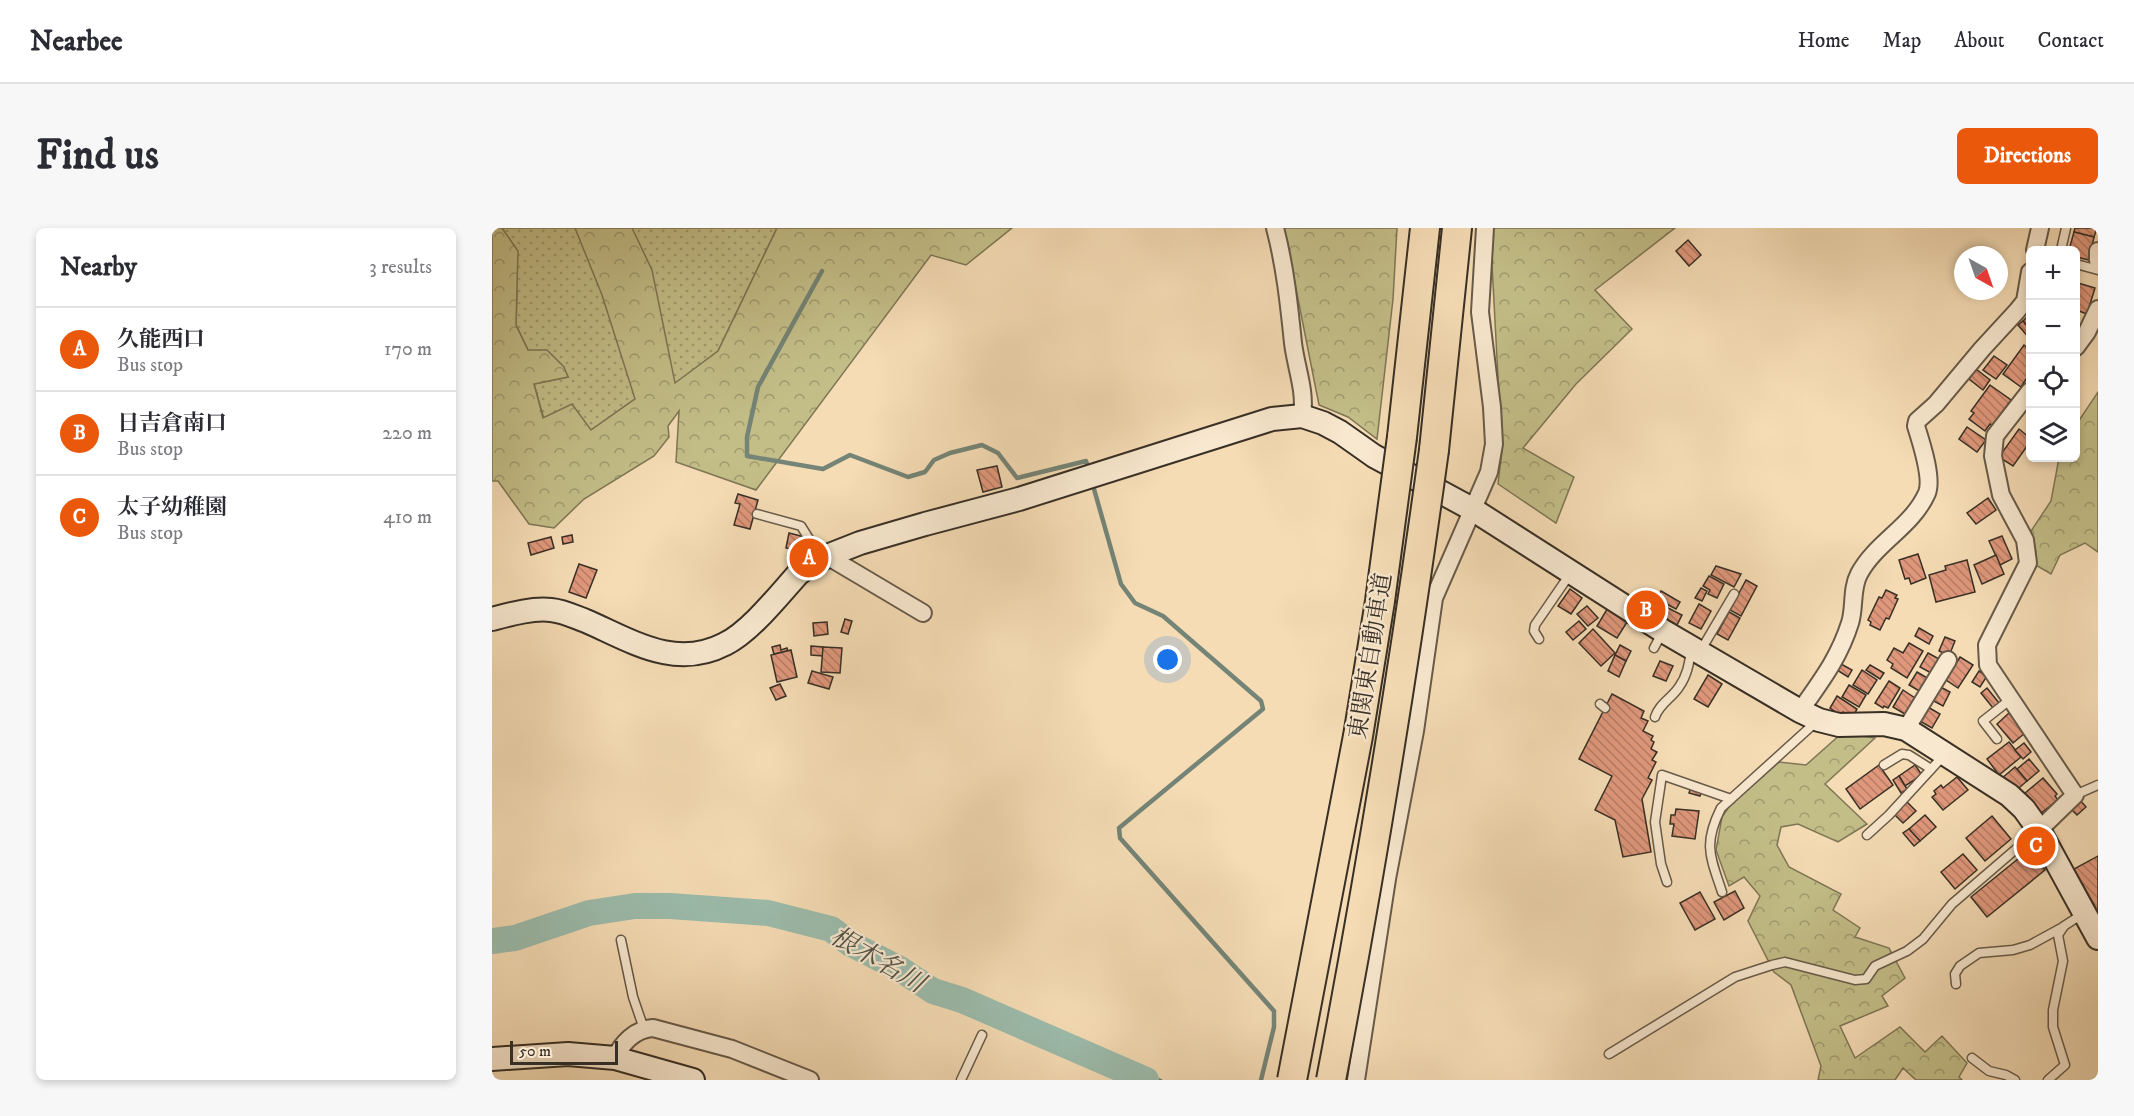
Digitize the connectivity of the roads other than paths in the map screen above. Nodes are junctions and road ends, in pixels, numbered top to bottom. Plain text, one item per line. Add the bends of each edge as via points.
1 (1275, 228) edge
2 (1425, 228) edge
3 (1457, 228) edge
4 (1485, 228) edge
5 (2040, 228) edge
6 (2066, 228) edge
7 (2036, 246) edge
8 (2062, 246) edge
9 (2098, 251) edge
10 (2098, 261) edge
11 (2080, 265) edge
12 (2098, 270) edge
13 (2026, 296) edge
14 (2098, 309) edge
15 (2080, 342) edge
16 (2026, 397) edge
17 (1302, 416) junction
18 (1473, 509) junction
19 (757, 514) dead end
20 (824, 557) junction
21 (1571, 572) junction
22 (1734, 594) dead end
23 (923, 613) dead end
24 (492, 619) edge
25 (1539, 639) dead end
26 (1696, 650) junction
27 (1948, 660) dead end
28 (2011, 699) junction
29 (1810, 715) junction
30 (1655, 717) dead end
31 (1906, 729) junction
32 (1997, 739) dead end
33 (1938, 762) junction
34 (1884, 765) dead end
35 (2098, 785) edge
36 (2075, 795) junction
37 (1731, 799) junction
38 (2039, 830) junction
39 (1867, 835) dead end
40 (1667, 882) dead end
41 (1722, 892) dead end
42 (2084, 912) junction
43 (2064, 926) junction
44 (2098, 938) edge
45 (621, 940) dead end
46 (1956, 984) dead end
47 (644, 1029) junction
48 (982, 1035) dead end
49 (1609, 1054) dead end
50 (615, 1058) junction
51 (1972, 1058) dead end
52 (492, 1059) edge
53 (693, 1080) edge
54 (810, 1080) edge
55 (961, 1080) edge
56 (1292, 1080) edge
57 (1331, 1080) edge
58 (1356, 1080) edge
59 (2015, 1080) edge
60 (2048, 1080) edge

1 - 17 street via 1287,284 1302,389
2 - 56 highway, 東関東自動車道, bridge via 1380,601
3 - 57 highway, 東関東自動車道, bridge via 1434,450 1412,611
4 - 18 street via 1480,312 1494,444 1489,472
5 - 7 street
6 - 8 lane
9 - 10 street
11 - 12 lane
13 - 29 street via 1936,404 1917,421 1926,457 1928,491 1910,520 1858,575 1851,621
14 - 15 street
16 - 28 street via 1995,436 1993,456 2001,495 2025,540 2028,563 1987,645 1988,665
17 - 18 street via 1340,432 1374,456
17 - 20 street via 1272,419
18 - 21 street
18 - 58 street via 1434,598
19 - 20 lane via 801,526
20 - 23 street
20 - 24 street via 798,574 741,634 725,645 688,656 656,652 553,610
21 - 25 lane via 1535,625
21 - 26 street via 1659,639
22 - 26 lane
26 - 29 street
26 - 30 lane via 1679,688
27 - 31 street
28 - 32 lane via 1983,721
28 - 36 street
29 - 31 street via 1839,725 1884,724
29 - 37 lane
31 - 33 street
33 - 34 lane via 1902,753
33 - 38 street via 2009,795
33 - 39 lane
35 - 36 lane
36 - 38 street
37 - 40 lane via 1662,775 1655,822
37 - 41 lane via 1713,823 1709,851
38 - 42 street
38 - 49 lane via 1952,904 1923,939 1875,966 1866,979 1856,980 1785,962 1772,965 1735,977
42 - 43 lane
42 - 44 street
43 - 46 lane via 2030,945 1978,953 1960,966 1955,974
43 - 60 lane via 2058,935 2063,961 2053,1027 2065,1065
45 - 47 lane
47 - 50 street via 627,1040
47 - 54 street via 732,1049
48 - 55 lane
50 - 52 street via 568,1054
50 - 53 street
51 - 59 lane via 1989,1071

